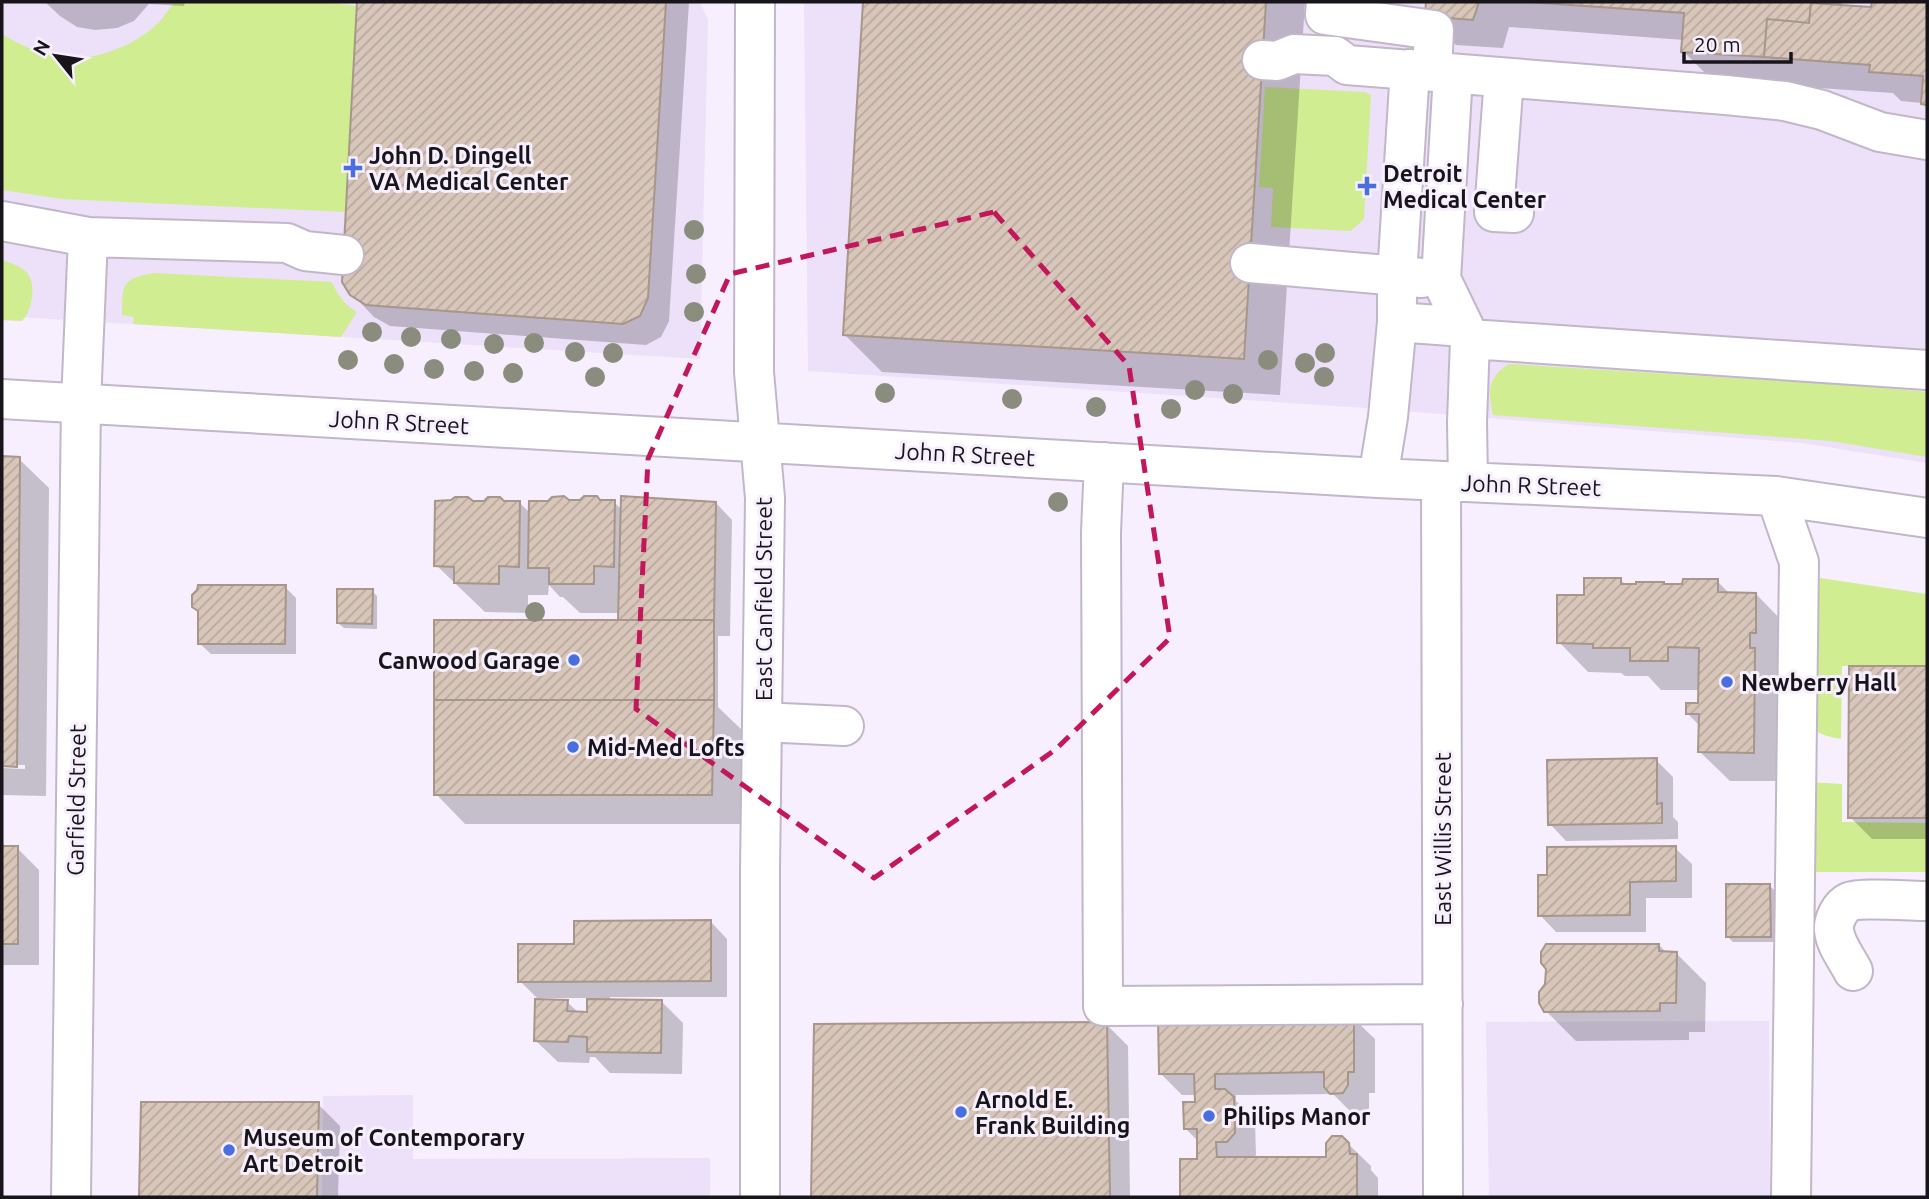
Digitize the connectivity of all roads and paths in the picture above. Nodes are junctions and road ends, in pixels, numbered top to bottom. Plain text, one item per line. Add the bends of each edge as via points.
1 (755, 2) edge
2 (1326, 2) edge
3 (1269, 60) dead end
4 (1432, 71) junction
5 (1504, 78) junction
6 (1927, 139) edge
7 (1514, 214) dead end
8 (2, 221) edge
9 (88, 237) junction
10 (344, 245) dead end
11 (1250, 263) dead end
12 (1396, 276) junction
13 (1441, 279) junction
14 (1396, 322) junction
15 (1467, 333) junction
16 (1927, 370) edge
17 (2, 399) edge
18 (81, 404) junction
19 (759, 442) junction
20 (1104, 462) junction
21 (1378, 478) junction
22 (1455, 482) junction
23 (1776, 496) junction
24 (1927, 518) edge
25 (762, 722) junction
26 (844, 726) dead end
27 (1927, 901) edge
28 (1853, 971) dead end
29 (1443, 1004) junction
30 (71, 1197) edge
31 (760, 1197) edge
32 (1443, 1197) edge
33 (1791, 1197) edge

1 - 19 street, East Canfield Street via 754,372
2 - 4 street via 1325,15 1434,30
3 - 4 street via 1294,54 1335,56 1347,65
4 - 5 street
4 - 12 street
4 - 13 street
5 - 6 street via 1785,101 1880,132
5 - 7 street via 1494,212
8 - 9 street
9 - 10 street via 287,243 305,251
9 - 18 street, Garfield Street
11 - 12 street
12 - 13 street
12 - 14 street
13 - 15 street
14 - 15 street
14 - 21 street
15 - 16 street
15 - 22 street, East Willis Street via 1467,422
17 - 18 street, John R Street
18 - 19 street, John R Street
18 - 30 street, Garfield Street
19 - 20 street, John R Street
19 - 25 street, East Canfield Street via 765,498
20 - 21 street, John R Street
20 - 29 street via 1103,1006
21 - 22 street, John R Street
22 - 23 street, John R Street
22 - 29 street, East Willis Street
23 - 24 street, John R Street
23 - 33 street via 1799,562
25 - 26 street
25 - 31 street, East Canfield Street
27 - 28 street via 1862,900 1843,906 1833,929
29 - 32 street, East Willis Street

